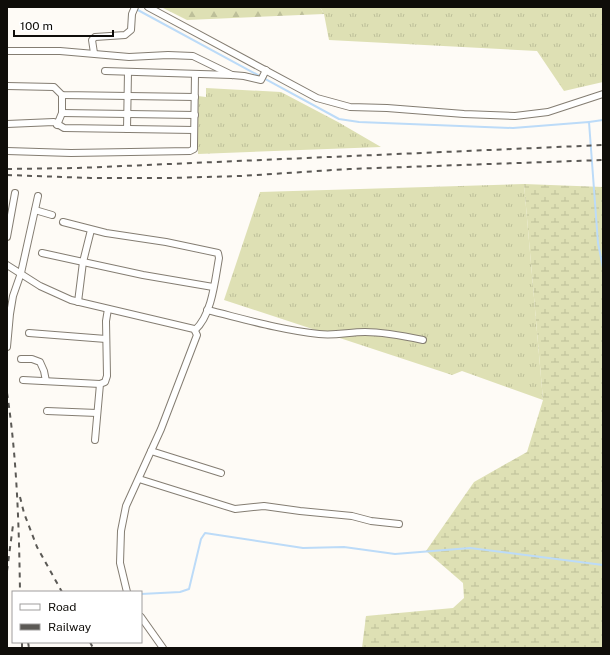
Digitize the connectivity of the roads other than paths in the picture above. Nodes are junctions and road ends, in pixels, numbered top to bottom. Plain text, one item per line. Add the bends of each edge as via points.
1 (148, 7) edge
2 (134, 10) edge
3 (7, 51) edge
4 (94, 53) junction
5 (266, 70) junction
6 (105, 72) dead end
7 (128, 72) junction
8 (195, 74) junction
9 (232, 75) junction
10 (7, 86) edge
11 (603, 94) edge
12 (62, 95) junction
13 (128, 96) junction
14 (195, 97) junction
15 (62, 113) junction
16 (128, 114) junction
17 (195, 115) junction
18 (7, 124) edge
19 (57, 125) junction
20 (127, 129) junction
21 (194, 130) junction
22 (7, 151) edge
23 (16, 193) dead end
24 (38, 196) dead end
25 (35, 210) junction
26 (52, 215) dead end
27 (63, 222) dead end
28 (91, 230) junction
29 (7, 237) edge
30 (42, 252) dead end
31 (83, 262) junction
32 (7, 265) edge
33 (21, 273) junction
34 (213, 287) junction
35 (78, 302) junction
36 (108, 309) junction
37 (207, 310) junction
38 (195, 330) junction
39 (29, 333) dead end
40 (106, 339) junction
41 (423, 340) dead end
42 (7, 347) edge
43 (21, 359) dead end
44 (23, 380) dead end
45 (46, 381) junction
46 (100, 384) junction
47 (47, 411) dead end
48 (97, 413) junction
49 (95, 440) dead end
50 (151, 451) junction
51 (221, 473) dead end
52 (139, 479) junction
53 (399, 524) dead end
54 (127, 591) edge
55 (142, 618) edge
56 (163, 648) edge

1 - 5 street
2 - 4 street via 132,27 128,34 93,38
3 - 4 street
4 - 9 street via 129,57 193,56
5 - 9 street via 262,79
5 - 11 street via 317,98 350,107 515,116 548,112
6 - 7 street
7 - 8 street
7 - 13 street
8 - 9 street
8 - 14 street
10 - 12 street via 54,87
12 - 13 street
12 - 15 street
13 - 14 street
13 - 16 street
14 - 17 street
15 - 16 street
15 - 19 street
16 - 17 street
16 - 20 street
17 - 21 street
18 - 19 street via 54,122
19 - 20 street via 64,128
20 - 21 street
21 - 22 street via 194,149 190,151
23 - 29 street
24 - 25 street
25 - 26 street
25 - 33 street
27 - 28 street
28 - 31 street
28 - 34 street via 216,252 219,258
30 - 31 street
31 - 34 street
31 - 35 street
32 - 33 street
33 - 35 street via 61,297
33 - 42 street via 11,308
34 - 37 street
35 - 36 street
36 - 38 street
36 - 40 street
37 - 38 street via 202,324
37 - 41 street via 286,329 332,336 366,332
38 - 50 street via 197,335
39 - 40 street
40 - 46 street via 107,376 105,382
43 - 45 street via 40,362
44 - 45 street
45 - 46 street
46 - 48 street
47 - 48 street
48 - 49 street
50 - 51 street
50 - 52 street
52 - 53 street via 235,509 260,506
52 - 54 street via 126,506 121,531 120,563
55 - 56 street

